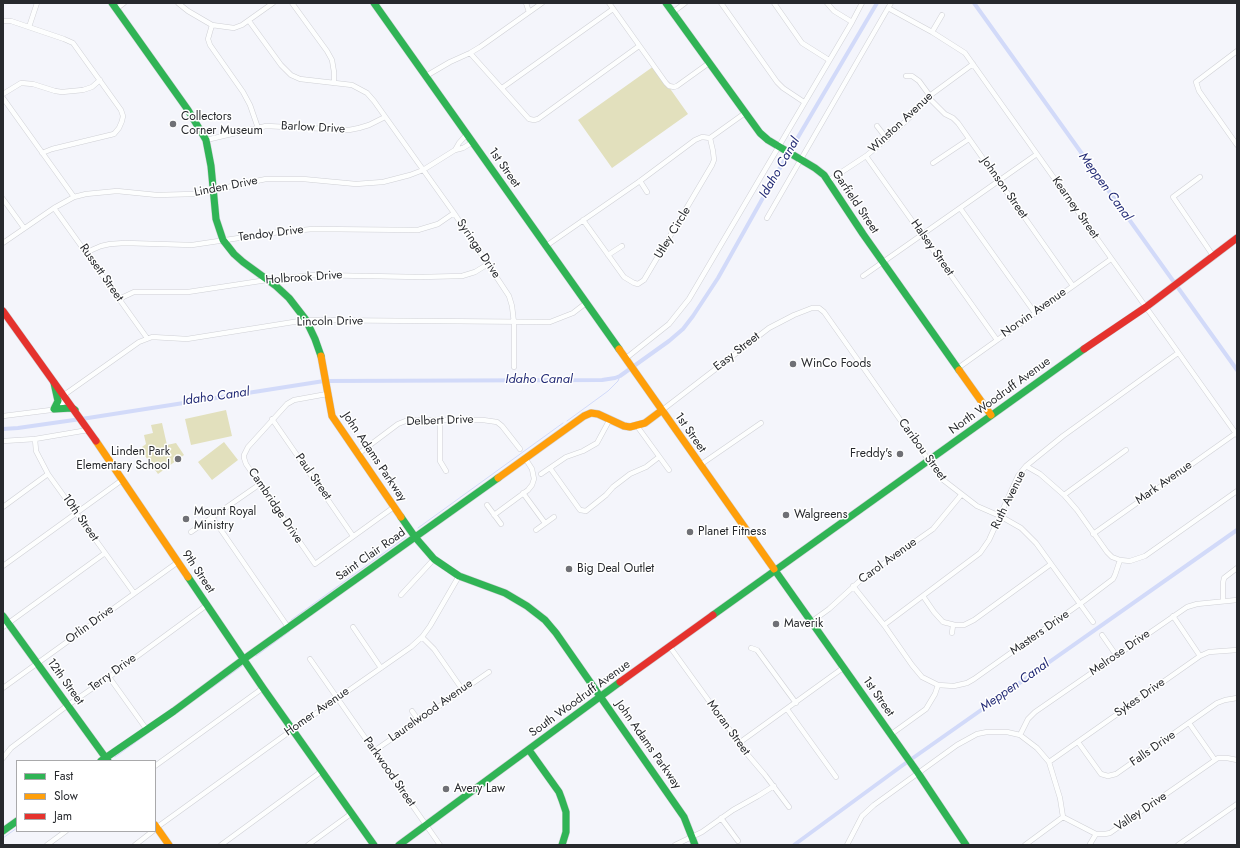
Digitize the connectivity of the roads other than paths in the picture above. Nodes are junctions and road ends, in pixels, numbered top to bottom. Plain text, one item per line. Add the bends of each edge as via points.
1 (37, 3) edge
2 (124, 3) edge
3 (178, 3) edge
4 (273, 3) edge
5 (292, 3) edge
6 (374, 3) edge
7 (378, 3) edge
8 (526, 3) edge
9 (542, 3) edge
10 (609, 3) edge
11 (666, 3) edge
12 (685, 3) edge
13 (721, 3) edge
14 (774, 3) edge
15 (827, 3) edge
16 (862, 3) edge
17 (890, 5) edge
18 (114, 6) edge
19 (613, 8) junction
20 (529, 12) junction
21 (672, 12) junction
22 (942, 15) dead end
23 (3, 21) edge
24 (249, 21) junction
25 (852, 22) junction
26 (212, 26) junction
27 (29, 27) junction
28 (932, 32) junction
29 (396, 34) junction
30 (639, 46) junction
31 (1237, 51) edge
32 (470, 53) junction
33 (829, 60) junction
34 (709, 63) junction
35 (973, 64) junction
36 (426, 76) junction
37 (906, 76) dead end
38 (100, 80) junction
39 (334, 82) junction
40 (502, 88) junction
41 (3, 94) edge
42 (929, 96) junction
43 (3, 98) edge
44 (804, 102) junction
45 (745, 113) junction
46 (385, 117) junction
47 (876, 126) dead end
48 (258, 128) junction
49 (467, 134) junction
50 (710, 138) junction
51 (887, 139) junction
52 (969, 139) junction
53 (206, 140) junction
54 (473, 142) junction
55 (1237, 145) edge
56 (782, 148) junction
57 (455, 150) junction
58 (42, 152) junction
59 (1036, 154) junction
60 (866, 156) junction
61 (798, 157) junction
62 (933, 163) dead end
63 (423, 170) junction
64 (1200, 177) dead end
65 (640, 181) junction
66 (828, 181) junction
67 (999, 181) junction
68 (213, 190) junction
69 (647, 192) dead end
70 (74, 197) junction
71 (3, 199) edge
72 (54, 208) junction
73 (960, 208) junction
74 (454, 213) junction
75 (767, 218) dead end
76 (583, 220) junction
77 (24, 228) junction
78 (922, 234) junction
79 (1237, 238) edge
80 (223, 240) junction
81 (3, 243) edge
82 (546, 246) junction
83 (622, 246) dead end
84 (87, 252) junction
85 (608, 255) junction
86 (1214, 257) junction
87 (1111, 259) junction
88 (883, 262) junction
89 (488, 264) junction
90 (863, 276) dead end
91 (267, 280) junction
92 (1073, 286) junction
93 (119, 299) junction
94 (586, 303) junction
95 (1146, 307) junction
96 (819, 308) joint
97 (3, 311) edge
98 (1035, 312) junction
99 (306, 320) junction
100 (514, 323) junction
101 (147, 338) junction
102 (997, 340) junction
103 (1178, 353) junction
104 (627, 361) junction
105 (514, 367) dead end
106 (958, 368) junction
107 (52, 379) junction
108 (326, 391) junction
109 (65, 397) junction
110 (54, 409) junction
111 (75, 410) junction
112 (662, 411) junction
113 (991, 415) junction
114 (3, 416) edge
115 (272, 419) junction
116 (610, 419) junction
117 (440, 420) junction
118 (761, 423) dead end
119 (637, 426) junction
120 (86, 427) junction
121 (1236, 434) edge
122 (35, 439) junction
123 (3, 441) edge
124 (520, 449) dead end
125 (1126, 450) dead end
126 (358, 454) junction
127 (659, 457) junction
128 (525, 458) junction
129 (928, 460) junction
130 (700, 465) junction
131 (1026, 466) junction
132 (550, 468) junction
133 (669, 470) dead end
134 (446, 471) dead end
135 (48, 474) junction
136 (541, 474) dead end
137 (122, 480) junction
138 (260, 484) junction
139 (1237, 491) edge
140 (523, 493) junction
141 (961, 494) junction
142 (1064, 495) junction
143 (487, 505) dead end
144 (3, 507) edge
145 (394, 507) junction
146 (77, 514) junction
147 (494, 515) junction
148 (1000, 516) junction
149 (212, 517) junction
150 (554, 517) dead end
151 (545, 523) junction
152 (501, 524) dead end
153 (536, 530) dead end
154 (191, 532) dead end
155 (1093, 534) junction
156 (353, 536) junction
157 (415, 537) junction
158 (105, 554) junction
159 (434, 559) junction
160 (1120, 560) junction
161 (178, 562) junction
162 (1051, 564) junction
163 (3, 566) edge
164 (1237, 568) edge
165 (775, 571) junction
166 (459, 576) junction
167 (853, 586) junction
168 (134, 594) junction
169 (401, 595) dead end
170 (923, 596) junction
171 (1237, 600) edge
172 (1223, 601) junction
173 (1080, 603) junction
174 (207, 605) junction
175 (3, 616) edge
176 (1173, 616) junction
177 (811, 622) junction
178 (1093, 622) dead end
179 (6, 625) edge
180 (884, 625) junction
181 (953, 625) junction
182 (288, 627) junction
183 (353, 627) dead end
184 (952, 633) dead end
185 (1102, 635) dead end
186 (422, 637) junction
187 (670, 648) junction
188 (751, 648) dead end
189 (1237, 650) edge
190 (1116, 655) junction
191 (1200, 656) junction
192 (244, 658) junction
193 (310, 659) dead end
194 (38, 663) junction
195 (380, 668) junction
196 (843, 668) junction
197 (489, 672) dead end
198 (109, 677) junction
199 (938, 685) junction
200 (3, 688) edge
201 (263, 688) junction
202 (462, 689) junction
203 (601, 696) junction
204 (337, 698) junction
205 (1237, 698) edge
206 (796, 703) junction
207 (68, 705) junction
208 (787, 709) junction
209 (412, 712) dead end
210 (419, 721) junction
211 (1189, 723) junction
212 (147, 730) junction
213 (292, 730) junction
214 (890, 734) junction
215 (1020, 735) junction
216 (1078, 742) junction
217 (739, 743) junction
218 (529, 750) junction
219 (374, 751) junction
220 (3, 758) edge
221 (105, 760) edge
222 (1215, 760) junction
223 (1237, 760) edge
224 (1049, 762) junction
225 (156, 765) edge
226 (322, 771) junction
227 (918, 772) junction
228 (836, 777) dead end
229 (774, 786) junction
230 (1237, 804) edge
231 (789, 807) dead end
232 (352, 814) junction
233 (1063, 816) junction
234 (721, 818) junction
235 (16, 822) edge
236 (426, 826) junction
237 (156, 827) edge
238 (156, 829) edge
239 (3, 831) edge
240 (65, 832) edge
241 (150, 832) edge
242 (1096, 834) junction
243 (693, 837) junction
244 (738, 841) dead end
245 (1032, 843) edge
246 (1090, 844) edge
247 (48, 845) edge
248 (135, 845) edge
249 (169, 845) edge
250 (221, 845) edge
251 (308, 845) edge
252 (374, 845) edge
253 (399, 845) edge
254 (440, 845) edge
255 (562, 845) edge
256 (675, 845) edge
257 (696, 845) edge
258 (847, 845) edge
259 (966, 845) edge
260 (1025, 845) edge
261 (1178, 845) edge

1 - 27 street
2 - 18 street
3 - 26 street
4 - 24 street
5 - 39 street via 327,51 333,66
6 - 29 street, 1st Street
7 - 29 street, 1st Street
8 - 20 street
9 - 20 street
10 - 19 street
11 - 21 street, Garfield Street
12 - 21 street
13 - 44 street via 782,88
14 - 33 street via 802,43
15 - 25 street via 834,11
16 - 25 street
17 - 28 street, Kearney Street
17 - 61 street
18 - 53 street, John Adams Parkway via 188,110
19 - 30 street
19 - 40 street
20 - 32 street
21 - 34 street, Garfield Street
22 - 28 street
23 - 27 street
24 - 26 street via 234,28
24 - 39 street via 280,65 291,75 300,79
25 - 33 street
26 - 48 street via 208,39 210,45 244,92
27 - 38 street via 73,43
28 - 35 street, Kearney Street via 965,53
29 - 36 street, 1st Street
30 - 34 street via 669,86 674,87
30 - 40 street via 538,119 529,119
31 - 55 street via 1196,82 1199,91
32 - 36 street
32 - 40 street
33 - 44 street
34 - 45 street, Garfield Street
35 - 42 street, Winston Avenue
35 - 59 street, Kearney Street
36 - 49 street, 1st Street
37 - 42 street, Johnson Street via 912,76 919,81
38 - 41 street via 83,90 62,92 21,83
38 - 58 street via 123,116 117,131
39 - 46 street via 363,90 374,100
42 - 51 street, Winston Avenue
42 - 52 street, Johnson Street via 945,114 958,123
43 - 58 street
44 - 56 street
45 - 50 street
45 - 56 street, Garfield Street via 760,133
46 - 48 street, Barlow Drive via 370,125 349,130 274,125
46 - 63 street, Syringa Drive
47 - 51 street
48 - 53 street, Barlow Drive
49 - 54 street, 1st Street
49 - 57 street, Linden Drive
50 - 65 street via 702,137 695,140
50 - 85 street, Utley Circle via 714,160 712,165 644,280 638,284 627,280
51 - 60 street, Winston Avenue
52 - 62 street
52 - 67 street, Johnson Street
53 - 68 street, John Adams Parkway
54 - 57 street, Linden Drive
54 - 82 street, 1st Street
56 - 61 street, Garfield Street
56 - 104 street via 686,303 669,324
57 - 63 street, Linden Drive
58 - 70 street
59 - 67 street
59 - 87 street, Kearney Street
60 - 66 street, Winston Avenue
60 - 78 street, Halsey Street
61 - 66 street, Garfield Street via 815,168
61 - 75 street
63 - 68 street, Linden Drive via 383,182 356,184 303,179 266,179
63 - 74 street, Syringa Drive
64 - 86 street via 1174,197
65 - 69 street
65 - 76 street
66 - 88 street, Garfield Street
67 - 73 street
67 - 92 street, Johnson Street
68 - 70 street, Linden Drive via 169,195 111,191
68 - 80 street, John Adams Parkway via 216,219
70 - 72 street, Linden Drive
71 - 77 street
72 - 77 street, Linden Drive
72 - 84 street, Russett Street
73 - 78 street
73 - 98 street
74 - 80 street, Tendoy Drive via 438,224 418,230 313,229
74 - 89 street, Syringa Drive
76 - 82 street
76 - 85 street, Utley Circle
77 - 81 street, Linden Drive
78 - 88 street
78 - 102 street, Halsey Street
79 - 86 street, North Woodruff Avenue
80 - 84 street, Tendoy Drive via 192,245 115,244
80 - 91 street, John Adams Parkway via 234,254
82 - 94 street, 1st Street
83 - 85 street
84 - 93 street, Russett Street
86 - 95 street, North Woodruff Avenue
87 - 92 street, Norvin Avenue
87 - 95 street, Kearney Street
88 - 90 street
88 - 106 street, Garfield Street
89 - 91 street, Holbrook Drive via 462,276 314,276
89 - 100 street, Syringa Drive via 509,296
91 - 93 street, Holbrook Drive via 188,292 134,292
91 - 99 street, John Adams Parkway via 289,298
92 - 98 street, Norvin Avenue
93 - 101 street, Russett Street
94 - 100 street, Lincoln Drive via 573,313 550,322
94 - 104 street, 1st Street
95 - 103 street, Kearney Street
95 - 113 street, North Woodruff Avenue
96 - 112 street, Easy Street via 794,315 769,328
96 - 129 street, Caribou Street
97 - 107 street, 9th Street
98 - 102 street, Norvin Avenue
99 - 100 street, Lincoln Drive
99 - 101 street, Lincoln Drive via 187,339
99 - 108 street, John Adams Parkway via 319,348
100 - 105 street, Syringa Drive
101 - 109 street, Lincoln Drive
102 - 106 street, Norvin Avenue
103 - 121 street, Kearney Street
103 - 131 street, Ruth Avenue via 1069,431
104 - 112 street, 1st Street
106 - 113 street, Garfield Street
107 - 109 street, 9th Street
107 - 110 street via 58,401
108 - 115 street, Cambridge Drive via 290,401
108 - 126 street, John Adams Parkway via 332,416
109 - 110 street, Lincoln Drive
109 - 111 street, 9th Street
110 - 111 street
110 - 114 street
111 - 120 street, 9th Street
112 - 119 street
112 - 130 street, 1st Street
113 - 129 street, North Woodruff Avenue
115 - 138 street, Cambridge Drive via 244,455 246,464
115 - 156 street, Paul Street
116 - 119 street, Saint Clair Road via 627,427
116 - 128 street, Saint Clair Road via 594,413 584,416
116 - 132 street via 597,443 566,457
117 - 124 street, Delbert Drive via 497,422
117 - 126 street, Delbert Drive via 408,420 398,424
117 - 134 street via 440,462
118 - 130 street
119 - 127 street
120 - 122 street
120 - 137 street, 9th Street
121 - 155 street, Mark Avenue
122 - 123 street
122 - 135 street, 10th Street via 36,451
125 - 142 street
126 - 145 street, John Adams Parkway
127 - 132 street via 646,467 630,474 586,511 580,510
127 - 133 street
128 - 140 street via 532,469 534,479 528,490
128 - 157 street, Saint Clair Road
129 - 141 street, Caribou Street via 942,479
129 - 165 street, North Woodruff Avenue
130 - 165 street, 1st Street
131 - 142 street via 1040,474
131 - 148 street, Ruth Avenue via 1018,476
132 - 136 street
135 - 144 street
135 - 146 street, 10th Street
137 - 146 street
137 - 161 street, 9th Street via 170,545
138 - 149 street
138 - 156 street, Cambridge Drive via 315,564
139 - 160 street via 1145,556 1130,561
140 - 147 street
140 - 151 street
141 - 148 street, Caribou Street via 977,506
141 - 167 street, Carol Avenue via 932,529
142 - 155 street
143 - 147 street
145 - 156 street, Cambridge Drive
145 - 157 street, John Adams Parkway
146 - 158 street, 10th Street
146 - 163 street
147 - 152 street
148 - 162 street, Caribou Street via 1021,528
148 - 170 street, Ruth Avenue via 980,553
149 - 154 street
149 - 182 street
150 - 151 street
151 - 153 street
155 - 160 street via 1112,557
157 - 159 street, John Adams Parkway
157 - 182 street, Saint Clair Road
158 - 168 street, 10th Street
158 - 179 street
159 - 166 street, John Adams Parkway
159 - 169 street
160 - 173 street, Masters Drive via 1113,578
161 - 168 street, Orlin Drive
161 - 174 street, 9th Street
162 - 173 street, Caribou Street
162 - 181 street via 969,623
164 - 172 street via 1224,578
165 - 177 street, 1st Street
165 - 187 street, South Woodruff Avenue
166 - 186 street, Homer Avenue
166 - 203 street, John Adams Parkway via 505,593 536,612 556,633
167 - 177 street, Carol Avenue
167 - 180 street, Masters Drive
168 - 194 street, Orlin Drive
170 - 180 street, Ruth Avenue
170 - 181 street via 940,619
171 - 172 street, Melrose Drive
172 - 176 street, Melrose Drive via 1187,607
173 - 178 street, Caribou Street
173 - 199 street, Masters Drive via 974,679 954,686
174 - 192 street, 9th Street
174 - 198 street, Terry Drive
175 - 179 street, 12th Street
176 - 190 street, Melrose Drive
176 - 191 street
177 - 196 street, 1st Street
179 - 194 street, 12th Street
180 - 199 street, Masters Drive via 919,674
181 - 184 street
182 - 192 street, Saint Clair Road
183 - 195 street
185 - 190 street
186 - 195 street, Homer Avenue
186 - 202 street via 434,649
187 - 203 street, South Woodruff Avenue
187 - 217 street, Moran Street
188 - 206 street via 757,650
189 - 191 street, Sykes Drive via 1209,652
190 - 215 street, Melrose Drive via 1035,712 1028,719
191 - 216 street, Sykes Drive
192 - 201 street, 9th Street
192 - 212 street, Saint Clair Road
193 - 204 street, Parkwood Street
194 - 200 street, Orlin Drive
194 - 207 street, 12th Street
195 - 204 street, Homer Avenue
196 - 206 street
196 - 214 street, 1st Street
197 - 202 street, Laurelwood Avenue
198 - 207 street, Terry Drive
198 - 212 street
199 - 214 street via 926,709
201 - 213 street, 9th Street
201 - 225 street
202 - 210 street, Laurelwood Avenue
203 - 218 street, South Woodruff Avenue
203 - 243 street, John Adams Parkway via 684,817
204 - 213 street, Homer Avenue
204 - 219 street, Parkwood Street
205 - 211 street, Falls Drive via 1217,703
206 - 208 street
207 - 220 street, Terry Drive via 11,748
207 - 221 street, 12th Street
208 - 217 street
208 - 228 street
209 - 210 street
210 - 219 street, Laurelwood Avenue
211 - 216 street, Falls Drive via 1116,774 1108,776 1101,774
211 - 222 street
212 - 221 street, Saint Clair Road
213 - 226 street, 9th Street
213 - 237 street, Homer Avenue
214 - 227 street, 1st Street
215 - 224 street via 1032,743
215 - 227 street via 993,731 977,734
216 - 224 street, Sykes Drive
217 - 229 street, Moran Street
218 - 236 street, South Woodruff Avenue
218 - 255 street via 563,801 566,826
219 - 236 street, Parkwood Street
222 - 223 street
222 - 242 street, Valley Drive via 1110,833
224 - 233 street
226 - 232 street, 9th Street
226 - 250 street
227 - 258 street via 862,816
227 - 259 street, 1st Street
229 - 231 street, Moran Street
229 - 234 street
230 - 261 street
232 - 251 street
232 - 252 street, 9th Street
233 - 242 street
233 - 245 street
234 - 243 street
234 - 244 street
235 - 239 street
236 - 253 street, South Woodruff Avenue
236 - 254 street, Parkwood Street
238 - 249 street
240 - 247 street
241 - 248 street, Homer Avenue
242 - 246 street
243 - 256 street
243 - 257 street, John Adams Parkway
245 - 260 street

